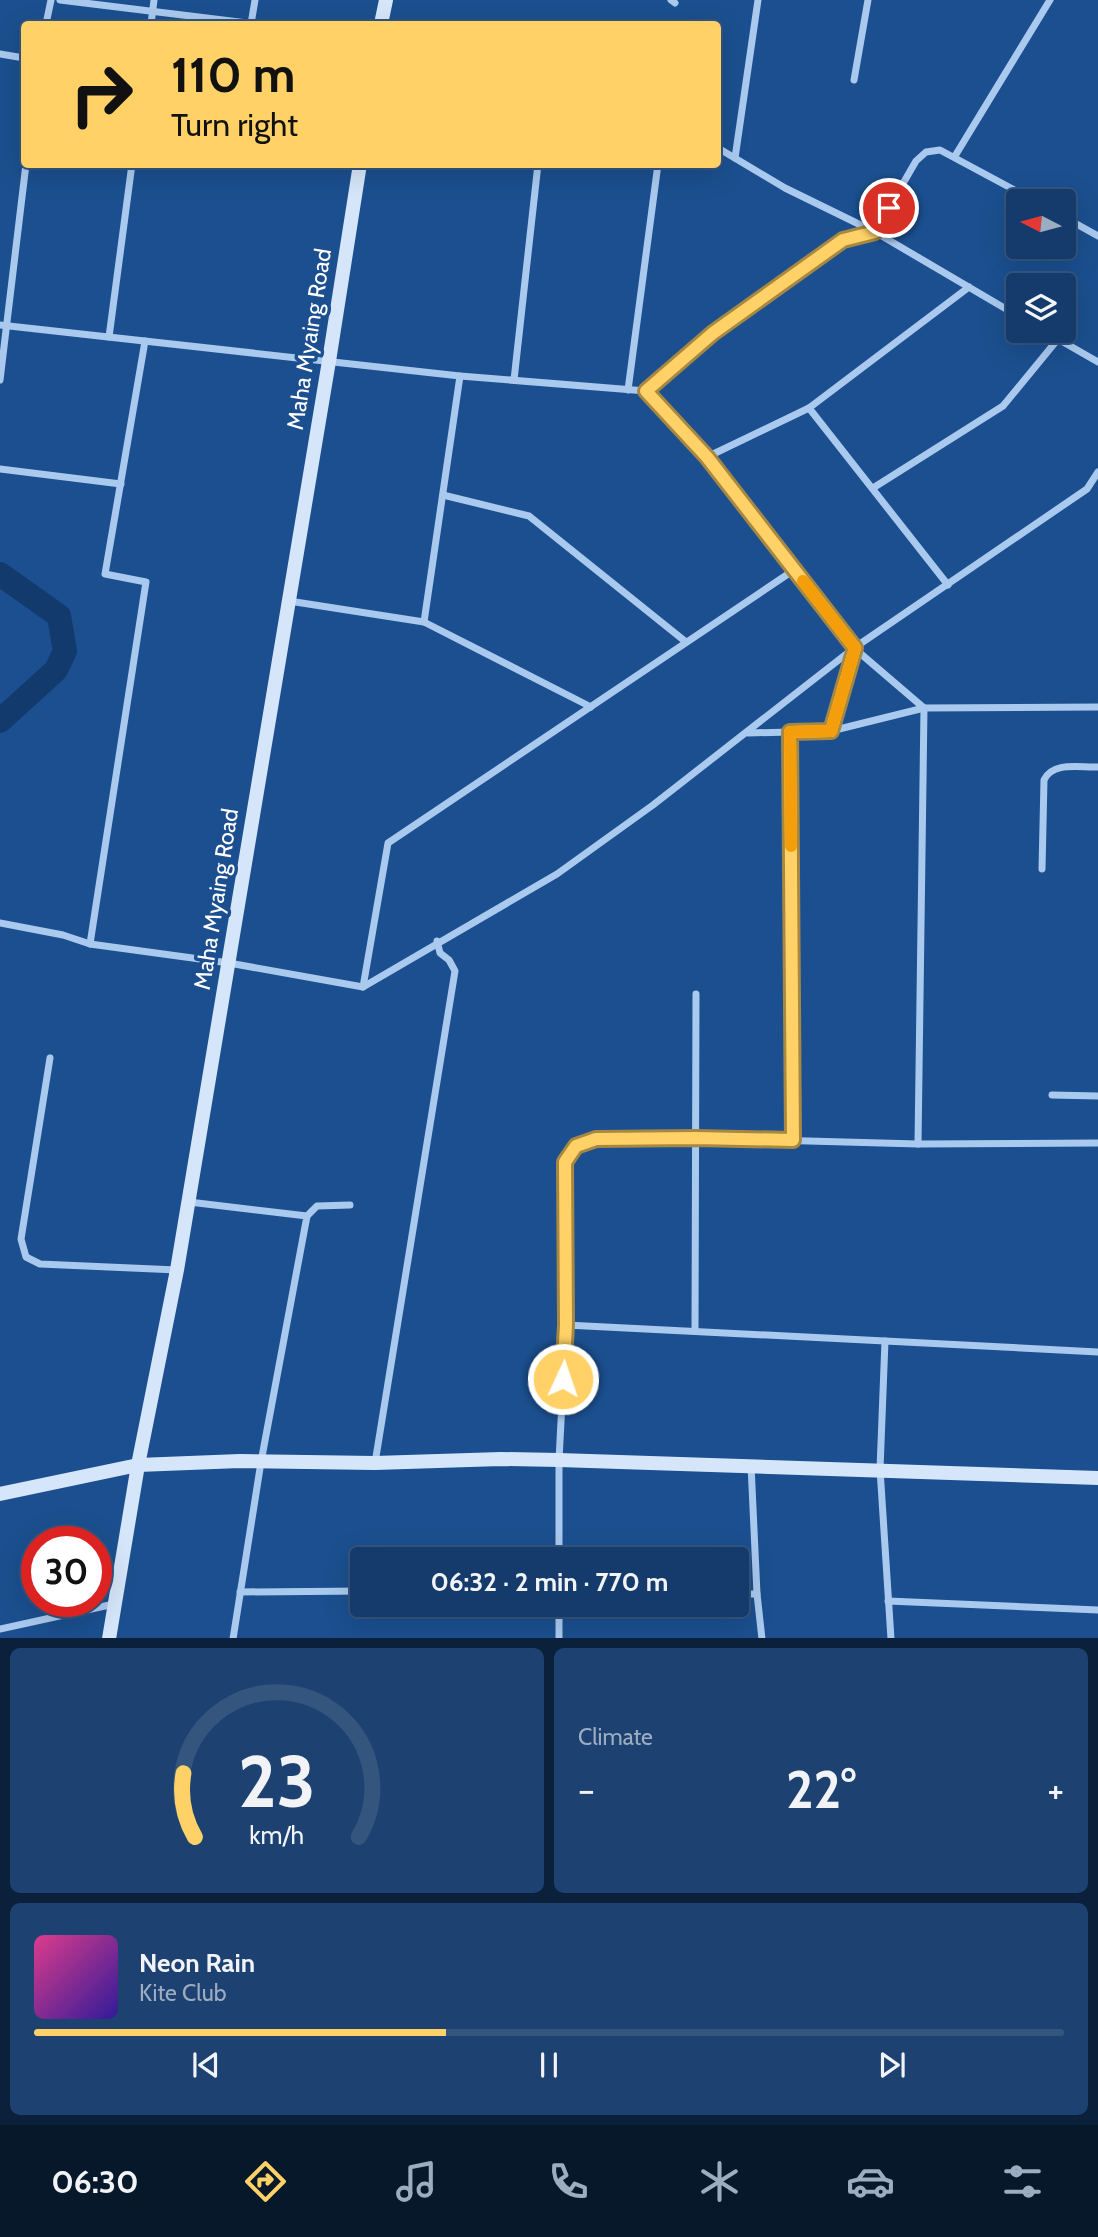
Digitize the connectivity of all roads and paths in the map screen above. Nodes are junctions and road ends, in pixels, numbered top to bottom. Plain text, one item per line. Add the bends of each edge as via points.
1 (51, 0) edge
2 (60, 0) edge
3 (154, 0) edge
4 (255, 0) edge
5 (386, 0) edge
6 (758, 0) edge
7 (868, 0) edge
8 (1050, 0) edge
9 (152, 13) junction
10 (47, 21) edge
11 (151, 21) edge
12 (225, 21) edge
13 (253, 21) edge
14 (382, 21) edge
15 (0, 54) edge
16 (21, 58) edge
17 (854, 80) dead end
18 (721, 150) edge
19 (955, 156) junction
20 (735, 158) junction
21 (25, 168) edge
22 (131, 168) edge
23 (358, 168) edge
24 (538, 168) edge
25 (657, 168) edge
26 (1014, 189) edge
27 (1076, 224) edge
28 (875, 232) junction
29 (1098, 236) edge
30 (969, 287) junction
31 (1006, 309) edge
32 (3, 326) edge
33 (109, 337) junction
34 (145, 341) junction
35 (1054, 343) edge
36 (1066, 343) edge
37 (329, 361) junction
38 (1098, 362) edge
39 (460, 376) junction
40 (0, 380) edge
41 (514, 380) junction
42 (628, 390) junction
43 (646, 391) junction
44 (809, 408) junction
45 (707, 457) junction
46 (0, 469) edge
47 (1098, 472) edge
48 (121, 484) junction
49 (873, 488) junction
50 (443, 495) junction
51 (794, 570) junction
52 (948, 585) junction
53 (289, 601) junction
54 (424, 622) junction
55 (686, 642) junction
56 (855, 648) junction
57 (590, 707) junction
58 (1098, 707) edge
59 (925, 708) junction
60 (831, 731) junction
61 (790, 732) junction
62 (748, 733) junction
63 (1098, 767) edge
64 (1042, 869) dead end
65 (0, 922) edge
66 (437, 941) junction
67 (90, 944) junction
68 (229, 963) junction
69 (363, 986) junction
70 (695, 994) dead end
71 (50, 1058) dead end
72 (1052, 1096) dead end
73 (1098, 1096) edge
74 (696, 1138) junction
75 (793, 1140) junction
76 (1098, 1143) edge
77 (918, 1144) junction
78 (189, 1202) junction
79 (350, 1205) dead end
80 (307, 1216) junction
81 (177, 1270) junction
82 (566, 1325) junction
83 (695, 1331) junction
84 (885, 1341) junction
85 (1098, 1352) edge
86 (559, 1460) junction
87 (261, 1462) junction
88 (375, 1463) junction
89 (138, 1465) junction
90 (751, 1465) junction
91 (880, 1469) junction
92 (1098, 1478) edge
93 (0, 1494) edge
94 (559, 1547) edge
95 (350, 1591) edge
96 (240, 1592) junction
97 (749, 1594) edge
98 (757, 1594) junction
99 (888, 1601) junction
100 (115, 1604) junction
101 (1098, 1610) edge
102 (559, 1617) edge
103 (0, 1629) edge
104 (109, 1638) edge
105 (233, 1638) edge
106 (559, 1638) edge
107 (762, 1638) edge
108 (891, 1638) edge

1 - 10 street
2 - 9 street
3 - 9 street
4 - 13 street
5 - 14 street
6 - 20 street
7 - 17 street
8 - 19 street
9 - 11 street
9 - 12 street
15 - 16 street
18 - 20 street
19 - 26 street
19 - 28 street via 940,150 926,152 916,160
20 - 28 street
21 - 32 street
22 - 33 street
23 - 37 street, Maha Myaing Road
24 - 41 street
25 - 42 street
27 - 29 street
28 - 30 street
28 - 43 street via 843,240 713,333
30 - 31 street
30 - 44 street
32 - 33 street
32 - 40 street
33 - 34 street
34 - 37 street
34 - 48 street
35 - 49 street via 1003,406
36 - 38 street
37 - 39 street
37 - 53 street, Maha Myaing Road
39 - 41 street
39 - 50 street
41 - 42 street
42 - 43 street
43 - 45 street
44 - 45 street
44 - 49 street
45 - 51 street
46 - 48 street
47 - 52 street via 1087,489
48 - 67 street via 105,574 146,582
49 - 52 street
50 - 54 street
50 - 55 street via 529,516
51 - 55 street
51 - 56 street
52 - 56 street
53 - 54 street
53 - 68 street, Maha Myaing Road
54 - 57 street
55 - 57 street
56 - 59 street
56 - 60 street
56 - 62 street
57 - 69 street via 388,844
58 - 59 street
59 - 60 street
59 - 77 street
60 - 61 street
61 - 62 street
61 - 75 street
62 - 66 street via 557,874
63 - 64 street via 1048,771
65 - 67 street
66 - 69 street
66 - 88 street via 440,953 455,971
67 - 68 street
68 - 69 street
68 - 78 street, Maha Myaing Road
70 - 74 street
71 - 81 street via 21,1239 26,1257 40,1264
72 - 73 street
74 - 75 street
74 - 82 street via 596,1139 576,1146 565,1162
74 - 83 street
75 - 77 street
76 - 77 street
78 - 80 street
78 - 81 street, Maha Myaing Road
79 - 80 street via 317,1206
80 - 87 street
81 - 89 street, Maha Myaing Road
82 - 83 street
82 - 86 street
83 - 84 street
84 - 85 street
84 - 91 street
86 - 88 street
86 - 90 street
86 - 94 street
87 - 88 street
87 - 89 street
87 - 96 street
89 - 93 street
89 - 100 street, Maha Myaing Road
90 - 91 street
90 - 98 street
91 - 92 street
91 - 99 street
95 - 96 street
96 - 105 street
97 - 98 street
98 - 107 street
99 - 101 street
99 - 108 street
100 - 103 street
100 - 104 street, Maha Myaing Road
102 - 106 street

